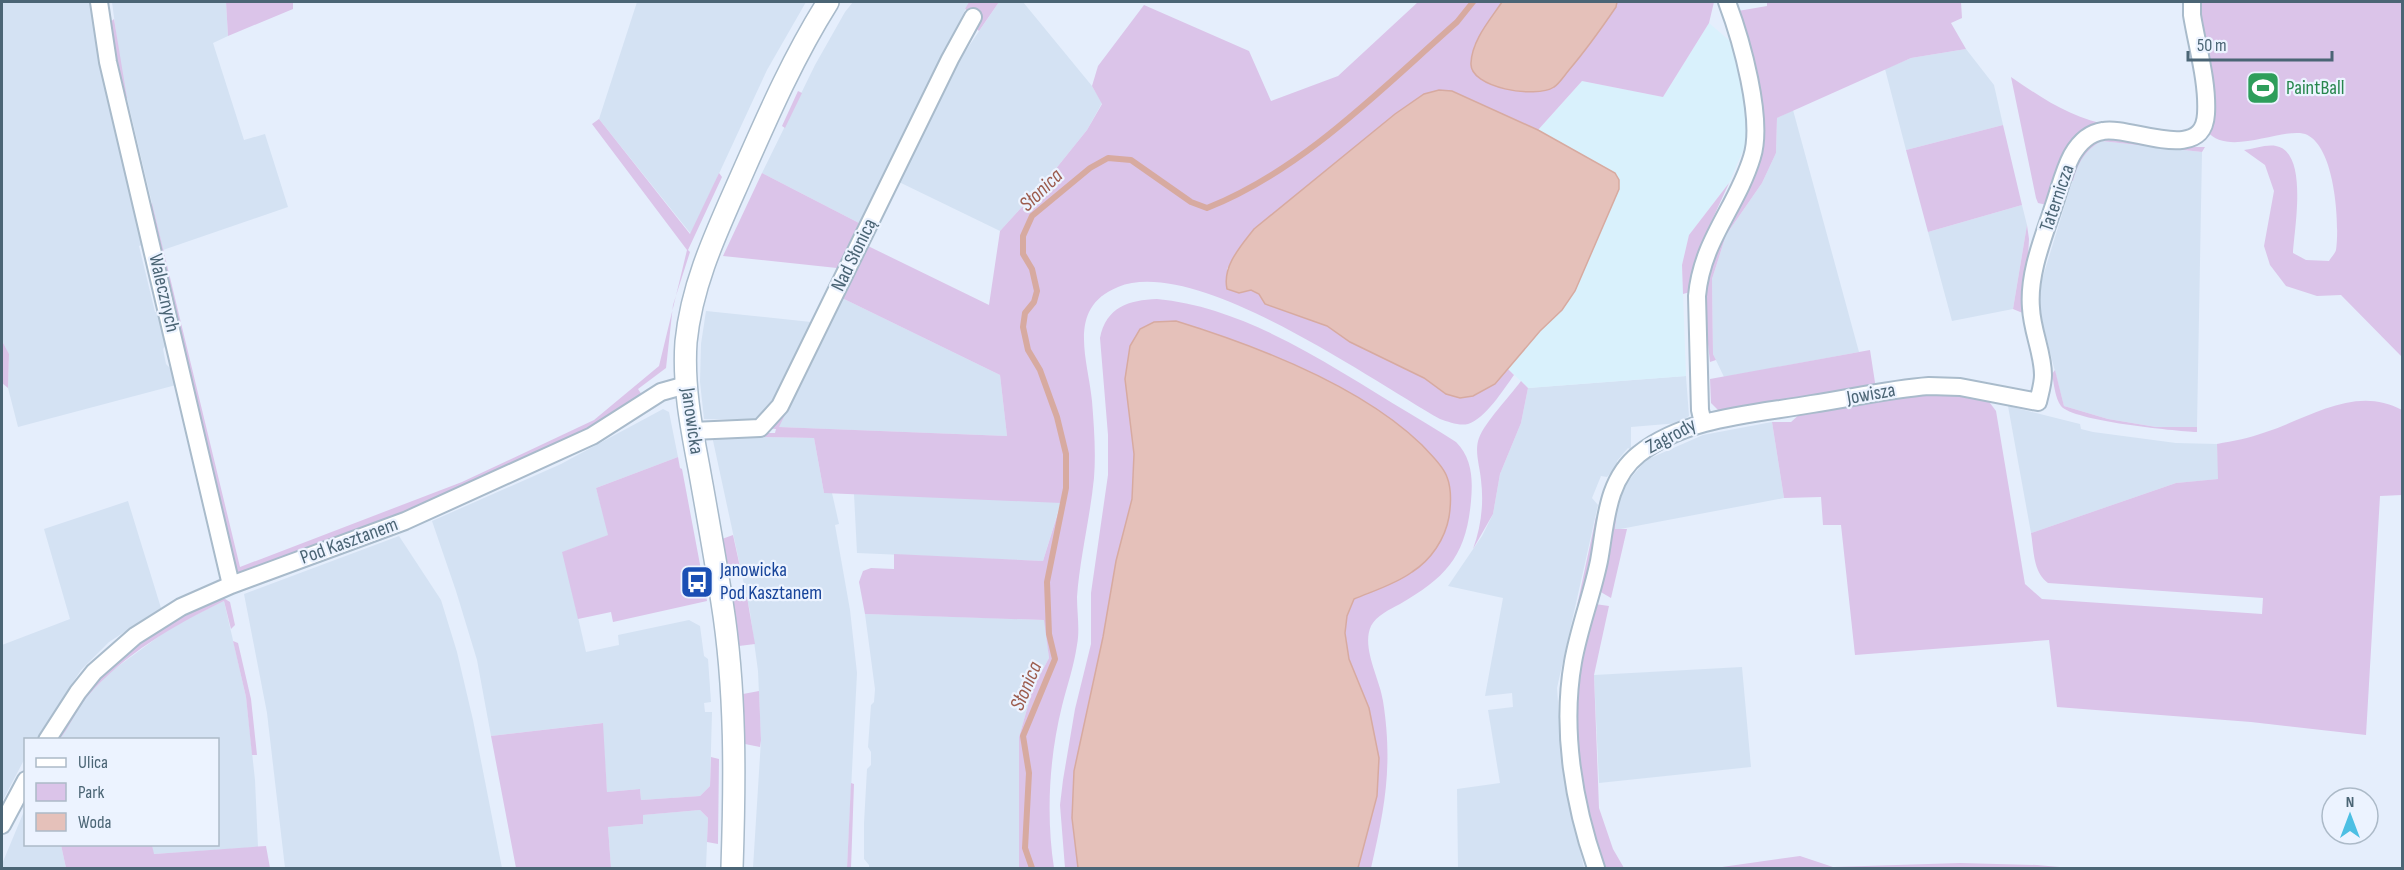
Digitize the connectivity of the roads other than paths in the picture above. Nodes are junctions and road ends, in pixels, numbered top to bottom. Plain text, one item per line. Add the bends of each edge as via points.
1 (99, 2) edge
2 (828, 2) edge
3 (1727, 2) edge
4 (2192, 2) edge
5 (973, 17) dead end
6 (686, 385) junction
7 (2038, 402) joint
8 (1703, 423) junction
9 (692, 431) junction
10 (231, 585) junction
11 (48, 738) edge
12 (24, 784) edge
13 (2, 825) edge
14 (732, 868) edge
15 (1596, 868) edge

1 - 10 street, Walecznych via 108,62
2 - 6 street, Janowicka via 788,72 706,255 688,321
3 - 8 street, Zagrody via 1747,63 1755,142 1747,171 1718,225 1698,280
4 - 7 street, Taternicza via 2205,94 2206,115 2200,129 2190,138 2174,141 2103,131 2079,145 2067,166 2030,294 2043,369
5 - 9 street, Nad Słonicą via 780,406 760,428
6 - 9 street, Janowicka
6 - 10 street, Pod Kasztanem via 661,392 592,436 416,516
7 - 8 street, Jowisza via 1960,387 1929,386
8 - 15 street, Zagrody via 1668,436 1638,454 1612,489 1571,680 1570,749 1574,781
9 - 14 street, Janowicka via 729,654 735,745
10 - 11 street, Pod Kasztanem via 173,612 116,652 78,692
12 - 13 street

